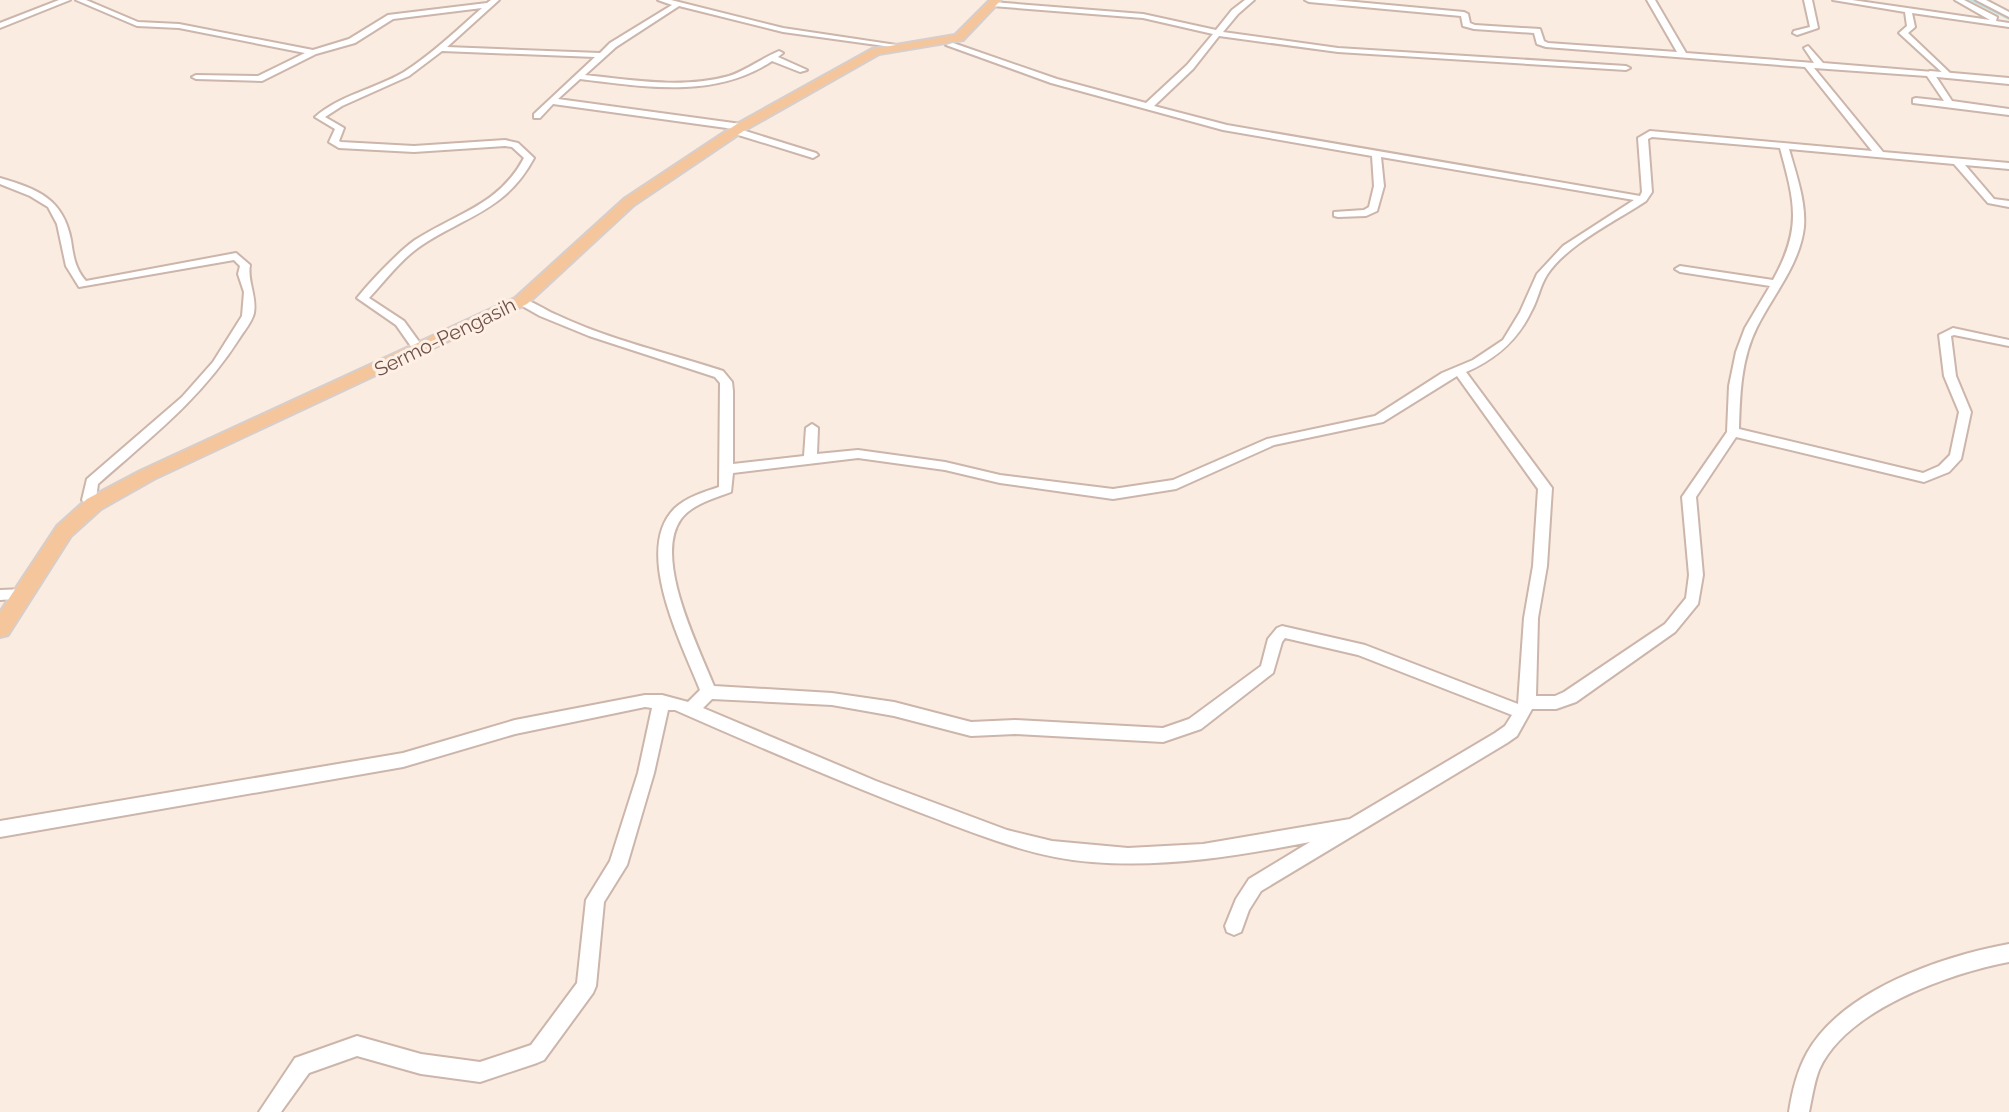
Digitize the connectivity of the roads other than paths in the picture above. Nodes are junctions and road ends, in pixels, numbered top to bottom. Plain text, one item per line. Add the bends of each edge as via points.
1 (66, 0) edge
2 (80, 0) edge
3 (662, 0) edge
4 (1250, 0) edge
5 (1309, 0) edge
6 (1651, 0) edge
7 (1808, 0) edge
8 (1837, 0) edge
9 (1959, 0) edge
10 (1980, 0) edge
11 (491, 2) edge
12 (992, 4) edge
13 (676, 5) junction
14 (1908, 10) junction
15 (2007, 13) edge
16 (2005, 24) edge
17 (0, 26) edge
18 (1797, 33) dead end
19 (1221, 34) junction
20 (950, 45) junction
21 (900, 46) junction
22 (1808, 48) dead end
23 (440, 49) junction
24 (313, 52) junction
25 (1636, 52) junction
26 (601, 55) junction
27 (1683, 55) junction
28 (1807, 64) junction
29 (1820, 65) junction
30 (803, 70) dead end
31 (1930, 74) junction
32 (1946, 74) junction
33 (577, 76) junction
34 (196, 77) dead end
35 (2009, 81) edge
36 (551, 101) junction
37 (1916, 101) dead end
38 (1954, 105) junction
39 (1148, 106) junction
40 (2009, 112) edge
41 (537, 116) dead end
42 (738, 129) junction
43 (1784, 147) junction
44 (1376, 154) junction
45 (813, 155) dead end
46 (1881, 156) junction
47 (1958, 163) junction
48 (2009, 166) edge
49 (0, 181) edge
50 (1643, 199) junction
51 (2009, 204) edge
52 (1338, 214) dead end
53 (1680, 269) dead end
54 (1774, 283) junction
55 (521, 301) junction
56 (2009, 343) edge
57 (419, 350) junction
58 (1459, 371) junction
59 (812, 428) dead end
60 (1733, 432) junction
61 (810, 458) junction
62 (726, 469) junction
63 (94, 504) junction
64 (24, 594) junction
65 (0, 595) edge
66 (0, 629) edge
67 (709, 692) junction
68 (662, 701) junction
69 (1525, 708) junction
70 (690, 710) junction
71 (1354, 826) junction
72 (0, 829) edge
73 (1234, 926) dead end
74 (2009, 953) edge
75 (269, 1112) edge
76 (1799, 1112) edge

1 - 17 street
2 - 24 street via 137,24 193,28
3 - 13 street
4 - 19 street
5 - 25 street via 1464,14 1467,25 1474,27 1537,31 1543,44
6 - 27 street
7 - 18 street via 1814,28
8 - 14 street
9 - 16 street
10 - 15 street
11 - 23 street
11 - 24 street via 391,17 352,41
12 - 19 street via 1143,16
12 - 20 main road via 974,35
12 - 21 main road, Sermo-Pengasih via 959,38
13 - 21 street via 798,33
13 - 26 street
14 - 16 street
14 - 32 street via 1911,27 1903,33
19 - 25 street via 1372,53 1630,66
19 - 39 street
20 - 21 main road, Sermo-Pengasih
20 - 39 street
21 - 42 main road, Sermo-Pengasih via 876,51
22 - 29 street
23 - 26 street
23 - 57 street via 406,74 319,117 340,128 334,142 339,145 414,149 505,143 529,158 497,199 416,244 362,298 400,323
24 - 34 street via 259,79
25 - 27 street
26 - 33 street
27 - 28 street
28 - 29 street
28 - 46 street
29 - 31 street
30 - 33 street via 776,56 736,77 691,86
31 - 32 street
31 - 38 street via 1945,100
32 - 35 street
33 - 36 street
36 - 41 street
36 - 42 street
37 - 38 street
38 - 40 street
39 - 44 street via 1226,128
42 - 45 street
42 - 55 main road, Sermo-Pengasih via 629,202
43 - 46 street
43 - 50 street via 1644,135
43 - 54 street via 1797,194 1799,228
44 - 50 street
44 - 52 street via 1379,186 1374,209
46 - 47 street
47 - 48 street
47 - 51 street via 1991,201
49 - 63 street via 54,208 65,234 68,263 83,285 171,271 201,260 236,256 245,265 250,306 244,326 186,400 92,482 89,500
50 - 58 street via 1567,248 1542,274 1507,342
53 - 54 street
54 - 60 street via 1745,342 1735,384
55 - 57 main road, Sermo-Pengasih
55 - 62 street via 549,319 719,374 727,391
56 - 60 street via 1953,331 1945,335 1950,376 1965,412 1956,456 1924,478
57 - 63 main road, Sermo-Pengasih
58 - 61 street via 1379,419 1271,442 1176,484 1137,493 1000,479 899,458
58 - 69 street via 1545,488
59 - 61 street
60 - 69 street via 1689,497 1693,600 1670,628 1570,697
61 - 62 street
62 - 67 street via 726,489 689,505 673,519 663,552 680,625
63 - 64 main road, Sermo-Pengasih via 49,550
64 - 65 street
64 - 66 main road, Sermo-Pengasih
67 - 69 street via 832,699 971,729 1163,735 1195,724 1268,669 1275,639 1282,632 1360,649
67 - 70 street
68 - 70 street
68 - 72 street via 515,727 403,760
68 - 75 street via 618,865 595,900 586,986 537,1053 480,1072 421,1064 357,1046 302,1065
69 - 71 street via 1501,738
70 - 71 street via 880,791 1051,849 1142,856 1218,853
71 - 73 street via 1255,885
74 - 76 street via 1968,960 1923,977 1843,1026 1815,1057

